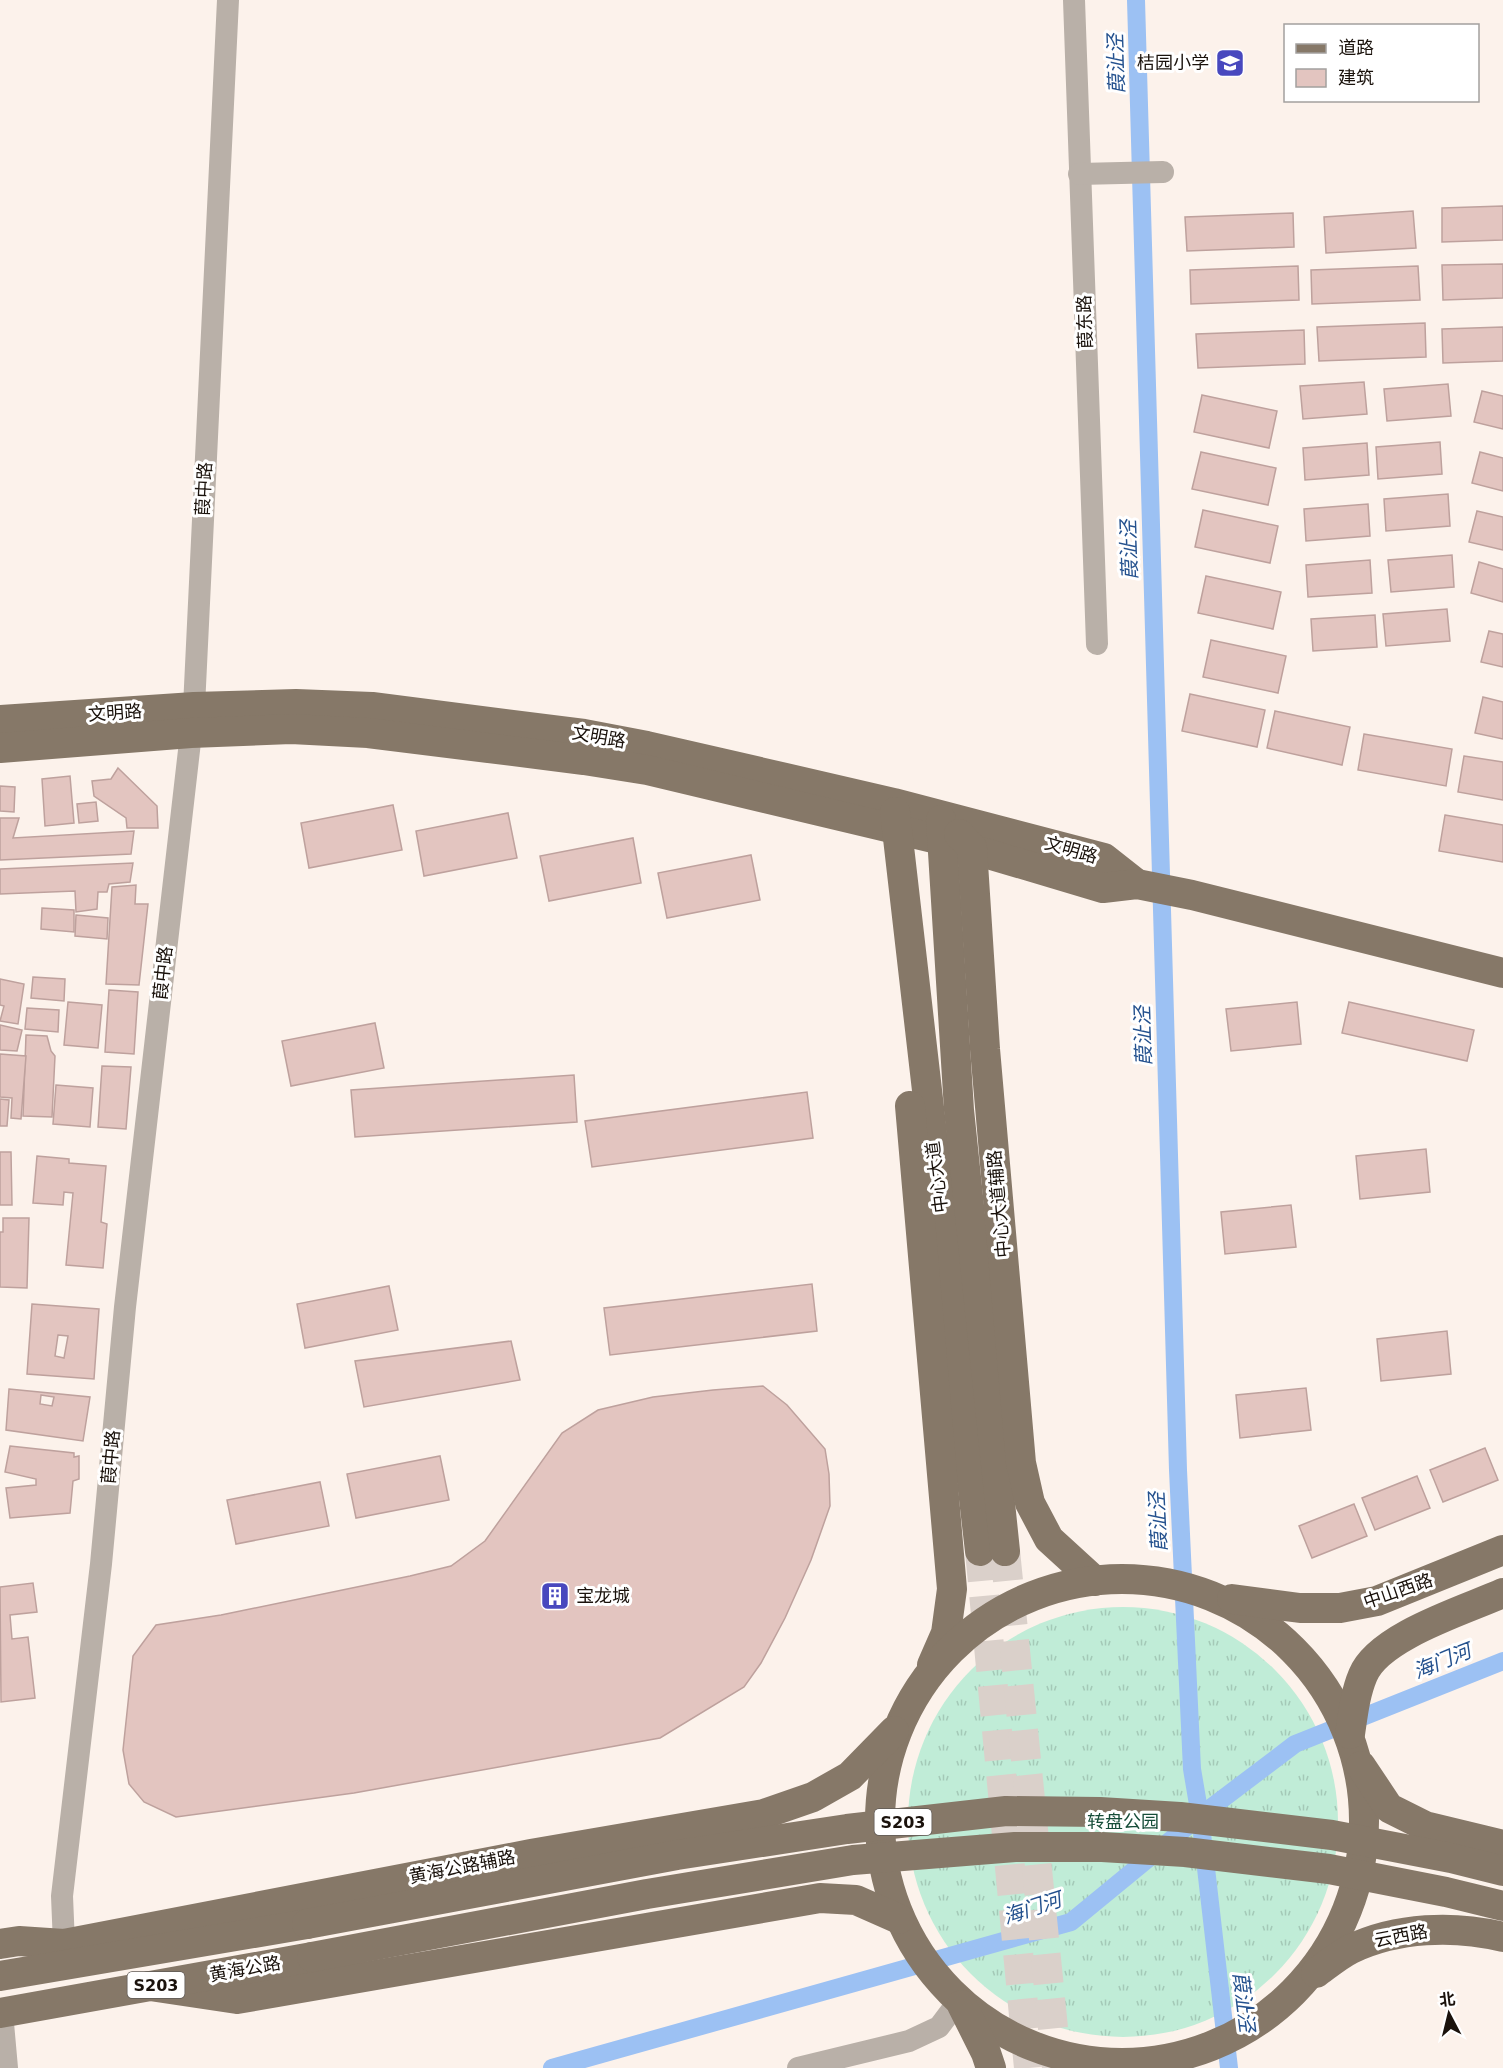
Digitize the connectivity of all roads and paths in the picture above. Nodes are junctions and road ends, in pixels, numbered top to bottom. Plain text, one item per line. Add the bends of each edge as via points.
1 (228, 0) edge
2 (1074, 0) edge
3 (1163, 172) dead end
4 (1079, 174) junction
5 (1097, 644) dead end
6 (0, 720) edge
7 (192, 720) junction
8 (0, 748) edge
9 (895, 816) junction
10 (941, 827) junction
11 (972, 848) junction
12 (1137, 884) junction
13 (1503, 972) edge
14 (918, 1005) junction
15 (1503, 1550) edge
16 (1095, 1581) junction
17 (1503, 1593) edge
18 (1216, 1597) junction
19 (926, 1678) junction
20 (898, 1727) junction
21 (1356, 1752) junction
22 (764, 1814) junction
23 (1503, 1845) edge
24 (1503, 1871) edge
25 (776, 1904) junction
26 (1503, 1906) edge
27 (901, 1922) junction
28 (1497, 1936) edge
29 (0, 1944) edge
30 (64, 1944) junction
31 (0, 1975) edge
32 (1309, 1978) junction
33 (150, 1986) junction
34 (955, 1995) junction
35 (1, 2012) edge
36 (1172, 2060) edge
37 (7, 2068) edge
38 (798, 2068) edge
39 (991, 2068) edge

1 - 7 street, 葭中路
2 - 4 street, 葭东路
3 - 4 street
4 - 5 street, 葭东路
6 - 7 main road, 文明路
7 - 8 main road, 文明路
7 - 9 main road, 文明路 via 368,733 584,760
7 - 30 street, 葭中路 via 62,1896
9 - 10 main road, 文明路
9 - 14 main road, 中心大道
10 - 11 main road
10 - 12 main road, 文明路 via 1104,858
10 - 14 main road, 中心大道 via 992,1551
11 - 12 main road, 文明路 via 1104,888
11 - 16 main road, 中心大道辅路 via 985,1049 1022,1463 1030,1503 1049,1539
12 - 13 main road
14 - 19 main road via 906,1060 952,1589 946,1633
15 - 18 main road, 中山西路 via 1377,1601 1340,1608 1300,1608
16 - 18 main road via 1144,1580 1187,1587
16 - 19 main road via 1030,1597 972,1630
17 - 21 main road via 1407,1634 1376,1654 1363,1674 1354,1704
18 - 21 main road via 1259,1620 1297,1652 1330,1694
19 - 20 main road
20 - 22 main road, 黄海公路辅路 via 850,1776 813,1797
20 - 27 main road via 884,1774 879,1823 884,1872
21 - 23 main road via 1389,1808 1425,1826
21 - 32 main road via 1366,1838 1348,1912
22 - 25 main road via 790,1812 820,1822 831,1848 827,1873 819,1886
22 - 30 main road, 黄海公路辅路 via 531,1854
23 - 28 main road via 1487,1846 1463,1856 1448,1880 1450,1904 1470,1923
24 - 31 main road, 黄海公路 / S203, bridge via 1332,1835 1180,1817 1006,1811 847,1829 677,1855 307,1924
25 - 27 main road via 820,1898 856,1900
25 - 33 main road via 237,1999
26 - 33 main road, 黄海公路 / S203, bridge via 1307,1866 1185,1852 1015,1847 853,1860
27 - 34 main road via 923,1962
28 - 32 main road, 云西路 via 1432,1929 1384,1936 1350,1949
29 - 30 main road, 黄海公路辅路
30 - 31 main road
32 - 36 main road via 1255,2024 1220,2044
33 - 35 main road, 黄海公路 / S203
34 - 36 main road via 1002,2032 1054,2054 1110,2064
34 - 38 street via 939,2027 909,2040
34 - 39 main road
35 - 37 street

